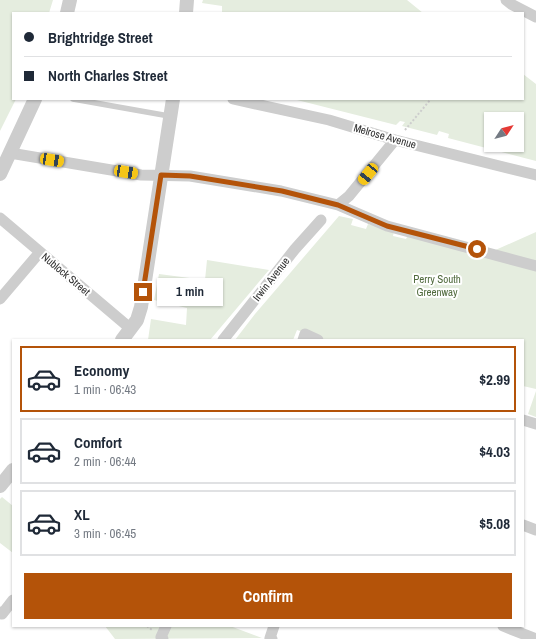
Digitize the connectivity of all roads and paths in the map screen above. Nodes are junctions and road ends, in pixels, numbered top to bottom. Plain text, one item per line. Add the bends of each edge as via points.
1 (70, 0) edge
2 (187, 0) edge
3 (511, 1) edge
4 (67, 12) edge
5 (186, 12) edge
6 (536, 17) edge
7 (34, 100) edge
8 (79, 100) edge
9 (173, 100) edge
10 (239, 100) edge
11 (430, 100) edge
12 (170, 116) junction
13 (397, 135) junction
14 (10, 153) junction
15 (0, 174) edge
16 (161, 175) junction
17 (536, 175) edge
18 (338, 205) junction
19 (0, 218) edge
20 (321, 220) dead end
21 (40, 252) junction
22 (536, 266) edge
23 (0, 299) edge
24 (131, 329) junction
25 (123, 339) edge
26 (224, 339) edge
27 (524, 420) edge
28 (536, 424) edge
29 (12, 471) edge
30 (0, 486) edge
31 (524, 525) edge
32 (536, 530) edge
33 (12, 601) edge
34 (1, 613) edge
35 (166, 627) edge
36 (274, 627) edge
37 (506, 627) edge
38 (162, 638) edge
39 (271, 639) edge
40 (536, 639) edge

1 - 4 street
2 - 5 street
3 - 6 street
7 - 14 street
8 - 12 lane
9 - 12 street
10 - 13 street, Melrose Avenue
11 - 13 path via 404,131
12 - 16 street
13 - 17 street, Melrose Avenue
13 - 18 street via 349,196
14 - 15 street
14 - 16 street
16 - 18 street via 190,176 282,191
16 - 24 street via 141,307
18 - 22 street via 387,226
19 - 21 street, Nublock Street
20 - 26 street, Irwin Avenue
21 - 23 street
21 - 24 street, Nublock Street
24 - 25 street
27 - 28 street
29 - 30 street
31 - 32 street
33 - 34 street
35 - 38 street
36 - 39 street
37 - 40 street

